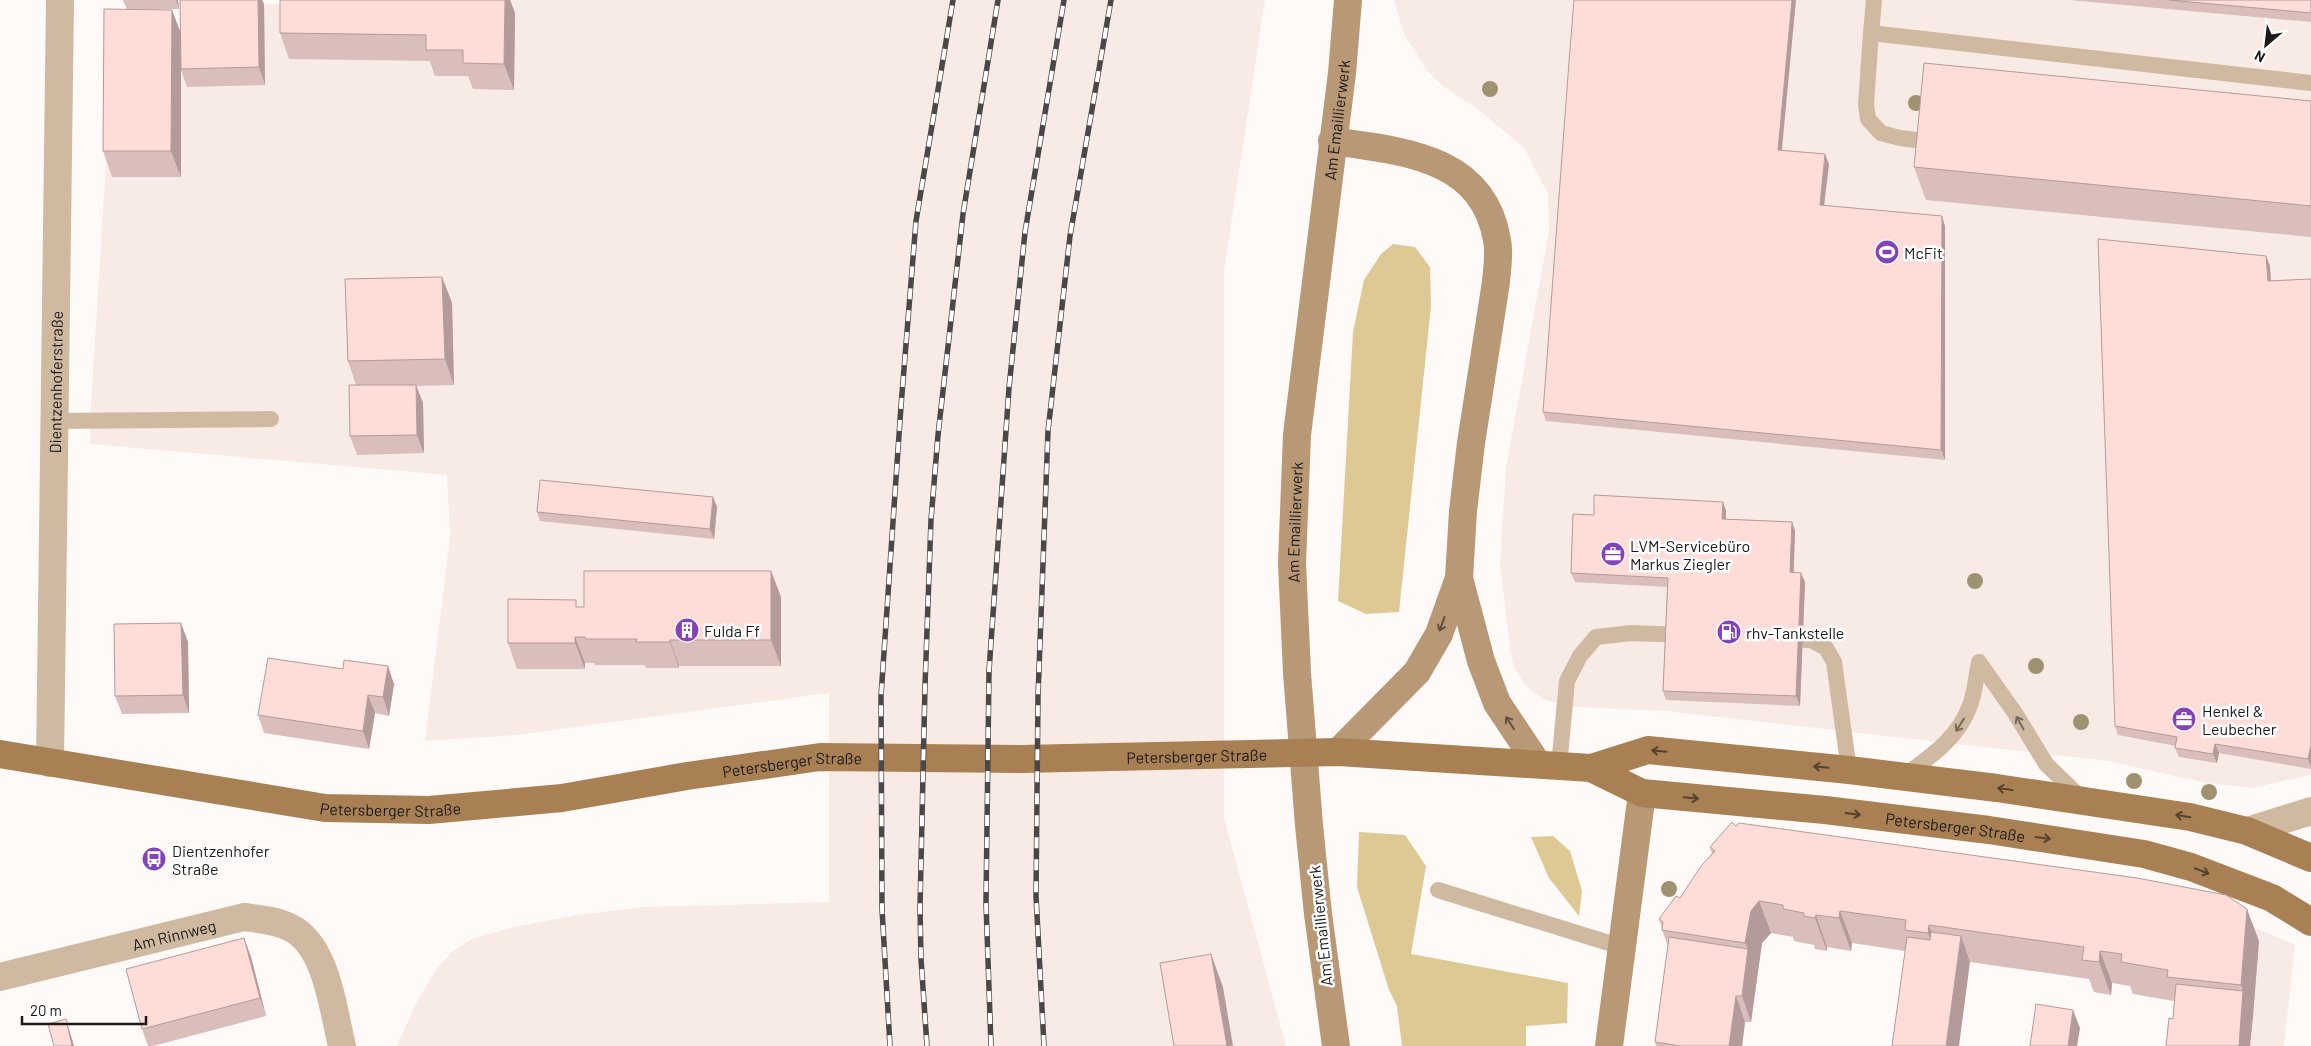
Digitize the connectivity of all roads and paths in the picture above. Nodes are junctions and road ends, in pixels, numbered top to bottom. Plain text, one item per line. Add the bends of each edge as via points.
1 (60, 0) edge
2 (1348, 0) edge
3 (1874, 0) edge
4 (1871, 33) junction
5 (2311, 83) edge
6 (1332, 141) junction
7 (1931, 142) edge
8 (272, 419) dead end
9 (55, 421) junction
10 (1459, 578) junction
11 (1701, 636) edge
12 (1761, 638) edge
13 (1338, 752) junction
14 (0, 754) edge
15 (50, 763) junction
16 (1548, 765) junction
17 (1591, 768) junction
18 (1849, 770) junction
19 (1904, 776) junction
20 (1642, 793) junction
21 (2084, 800) junction
22 (2311, 812) edge
23 (2247, 831) junction
24 (2311, 858) edge
25 (1438, 890) dead end
26 (2311, 922) edge
27 (1622, 947) junction
28 (0, 977) edge
29 (342, 1046) edge
30 (1336, 1046) edge
31 (1608, 1046) edge

1 - 9 street, Dientzenhoferstraße
2 - 6 main road, Am Emaillierwerk
3 - 4 lane
4 - 5 lane
4 - 7 lane via 1868,118 1881,133
6 - 10 main road via 1414,155 1461,175 1482,200 1494,228 1499,250 1496,282 1469,462
6 - 30 main road, Am Emaillierwerk via 1297,435 1292,563 1309,825
8 - 9 lane
9 - 15 street, Dientzenhoferstraße
10 -> 13 main road via 1439,634 1417,672
16 -> 10 main road via 1497,702 1481,661
11 - 16 lane via 1631,633 1596,637 1580,656 1567,681
12 - 18 lane via 1811,640 1826,648 1834,662
13 - 15 main road, Petersberger Straße via 1021,759 820,758 687,776 562,798 420,810 325,808
13 - 16 main road, Petersberger Straße
14 - 15 main road, Petersberger Straße
16 - 17 main road, Petersberger Straße
18 -> 17 main road, Petersberger Straße via 1648,750
17 - 20 main road, Petersberger Straße
18 - 19 main road, Petersberger Straße
21 -> 19 main road, Petersberger Straße
21 -> 19 lane via 2046,764 1979,662 1970,706 1961,726 1948,742
20 -> 26 main road, Petersberger Straße via 1825,810 2144,854 2191,867 2272,898
20 - 27 main road
23 -> 21 main road, Petersberger Straße via 2190,817
22 - 23 street
23 - 24 main road, Petersberger Straße
25 - 27 lane
27 - 31 main road
28 - 29 street, Am Rinnweg via 244,918 268,920 290,928 310,945 325,974

